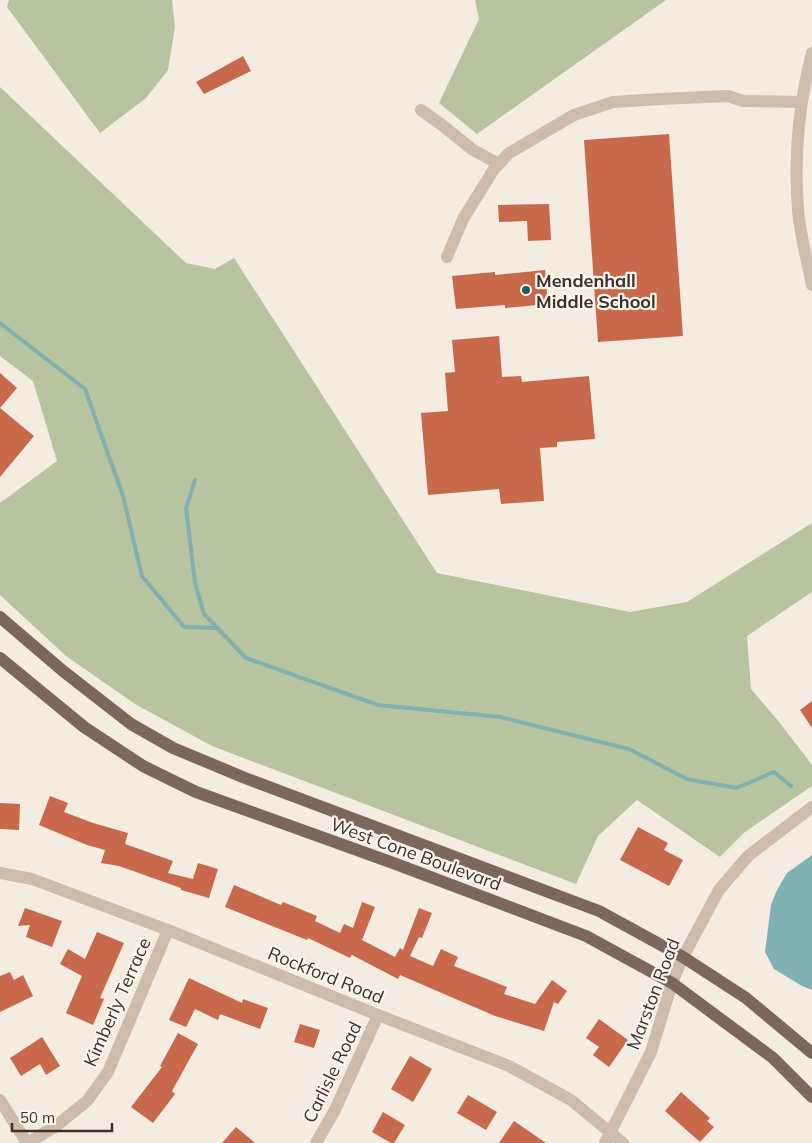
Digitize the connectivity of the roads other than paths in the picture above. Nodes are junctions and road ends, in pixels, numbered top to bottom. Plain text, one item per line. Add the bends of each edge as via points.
1 (812, 53) edge
2 (802, 102) junction
3 (421, 110) dead end
4 (499, 164) junction
5 (447, 257) dead end
6 (812, 285) edge
7 (0, 617) edge
8 (0, 658) edge
9 (812, 807) edge
10 (0, 873) edge
11 (168, 930) junction
12 (683, 957) junction
13 (672, 982) junction
14 (378, 1015) junction
15 (812, 1053) edge
16 (812, 1097) edge
17 (0, 1100) edge
18 (608, 1138) edge
19 (27, 1143) edge
20 (316, 1143) edge
21 (623, 1143) edge

1 - 2 street
2 - 4 street via 743,101 728,96 613,102 574,114 509,153
2 - 6 street via 797,160 798,210
3 - 4 street via 473,150
4 - 5 street via 463,219
7 - 12 main road, West Cone Boulevard via 131,724 174,748 599,911
8 - 13 main road, West Cone Boulevard via 84,728 144,766 196,792 586,936
9 - 12 street, Marston Road via 748,856 719,890
10 - 11 street, Rockford Road via 32,879
11 - 14 street, Rockford Road
11 - 19 street, Kimberly Terrace via 108,1072 87,1101 56,1126
12 - 13 street, Marston Road
12 - 15 main road, West Cone Boulevard via 746,998
13 - 16 main road, West Cone Boulevard via 772,1058
13 - 18 street, Marston Road via 651,1052
14 - 18 street, Rockford Road via 509,1066 571,1100
14 - 20 street, Carlisle Road via 335,1110
17 - 19 street
18 - 21 street, Rockford Road

